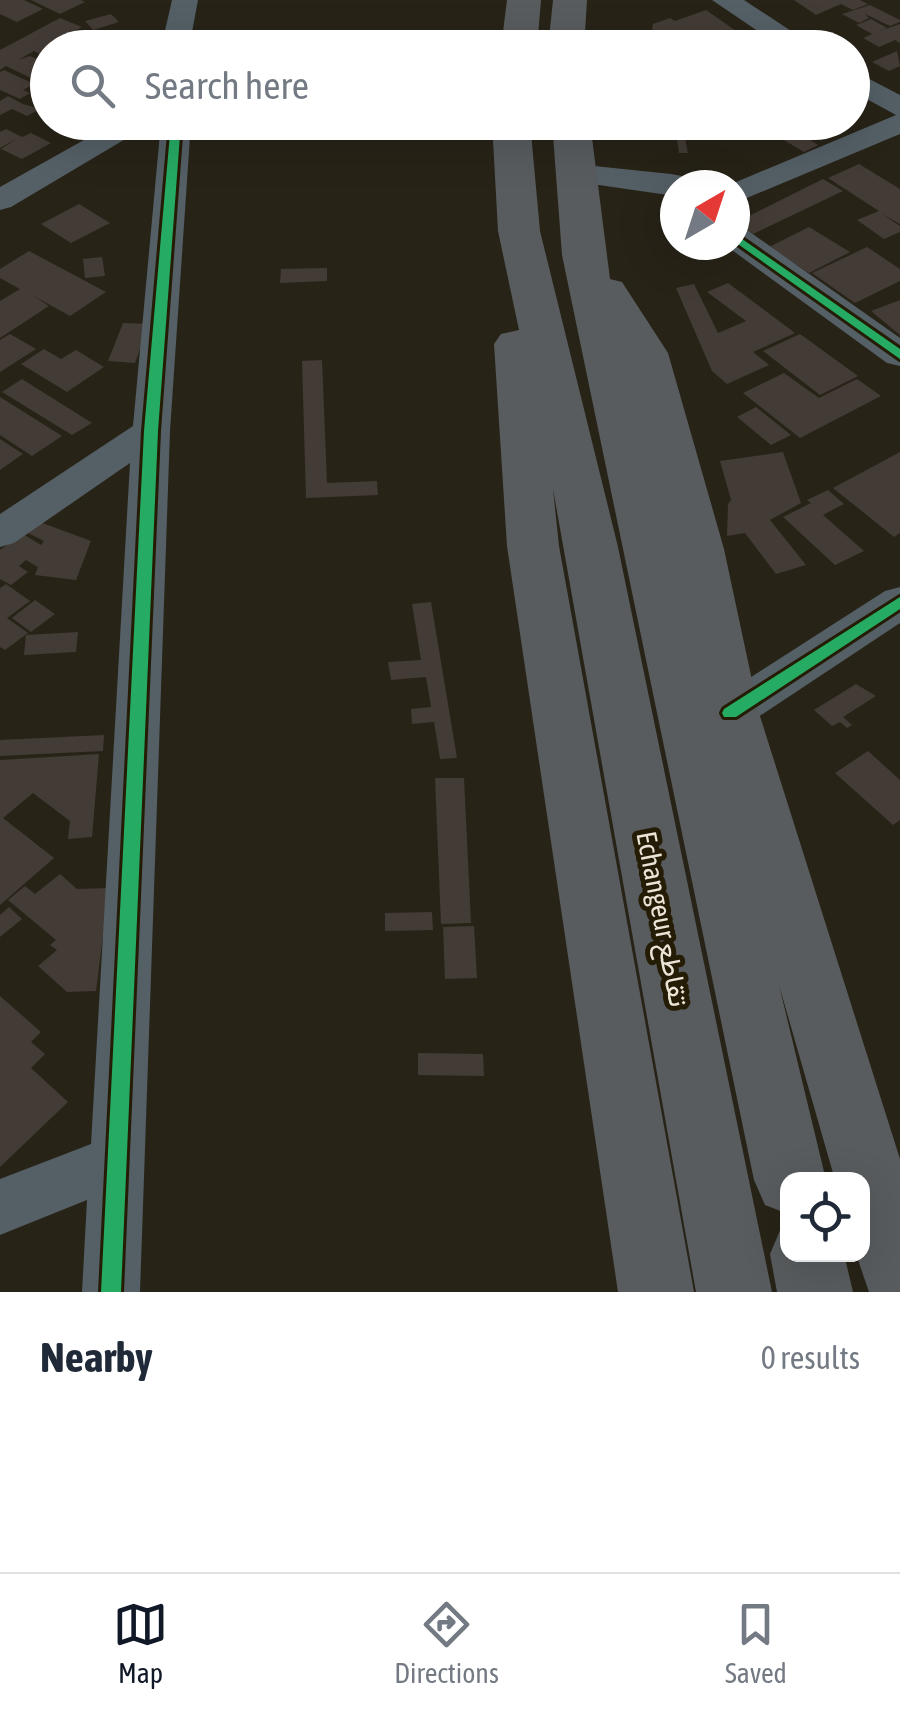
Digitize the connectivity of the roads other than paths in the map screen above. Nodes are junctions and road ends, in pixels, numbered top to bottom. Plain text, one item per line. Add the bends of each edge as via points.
1 (186, 0) edge
2 (524, 0) edge
3 (570, 0) edge
4 (726, 0) edge
5 (179, 30) edge
6 (521, 30) edge
7 (568, 30) edge
8 (774, 30) edge
9 (870, 89) edge
10 (900, 107) edge
11 (900, 123) edge
12 (870, 136) edge
13 (108, 140) edge
14 (174, 140) edge
15 (512, 140) edge
16 (572, 140) edge
17 (860, 140) edge
18 (574, 172) junction
19 (660, 182) edge
20 (750, 188) edge
21 (0, 200) edge
22 (519, 231) junction
23 (750, 248) edge
24 (582, 256) junction
25 (900, 356) edge
26 (150, 431) junction
27 (0, 533) edge
28 (621, 545) junction
29 (900, 602) edge
30 (730, 712) junction
31 (119, 1160) junction
32 (788, 1172) edge
33 (0, 1206) edge
34 (809, 1262) edge
35 (900, 1277) edge
36 (111, 1292) edge
37 (656, 1292) edge
38 (734, 1292) edge
39 (815, 1292) edge

1 - 5 street
2 - 6 highway
3 - 7 highway
4 - 8 street
9 - 10 street
11 - 12 street
13 - 21 street
14 - 26 street
15 - 22 highway
16 - 18 highway
17 - 20 street
18 - 19 street
18 - 24 highway
22 - 28 highway
22 - 37 highway via 517,337 532,546
23 - 25 street
24 - 28 highway
24 - 30 highway via 645,353 698,549
26 - 27 street
26 - 31 street
28 - 32 highway
28 - 38 highway, Echangeur تقاطع
29 - 30 street
30 - 35 highway
31 - 33 street
31 - 36 street
34 - 39 highway

